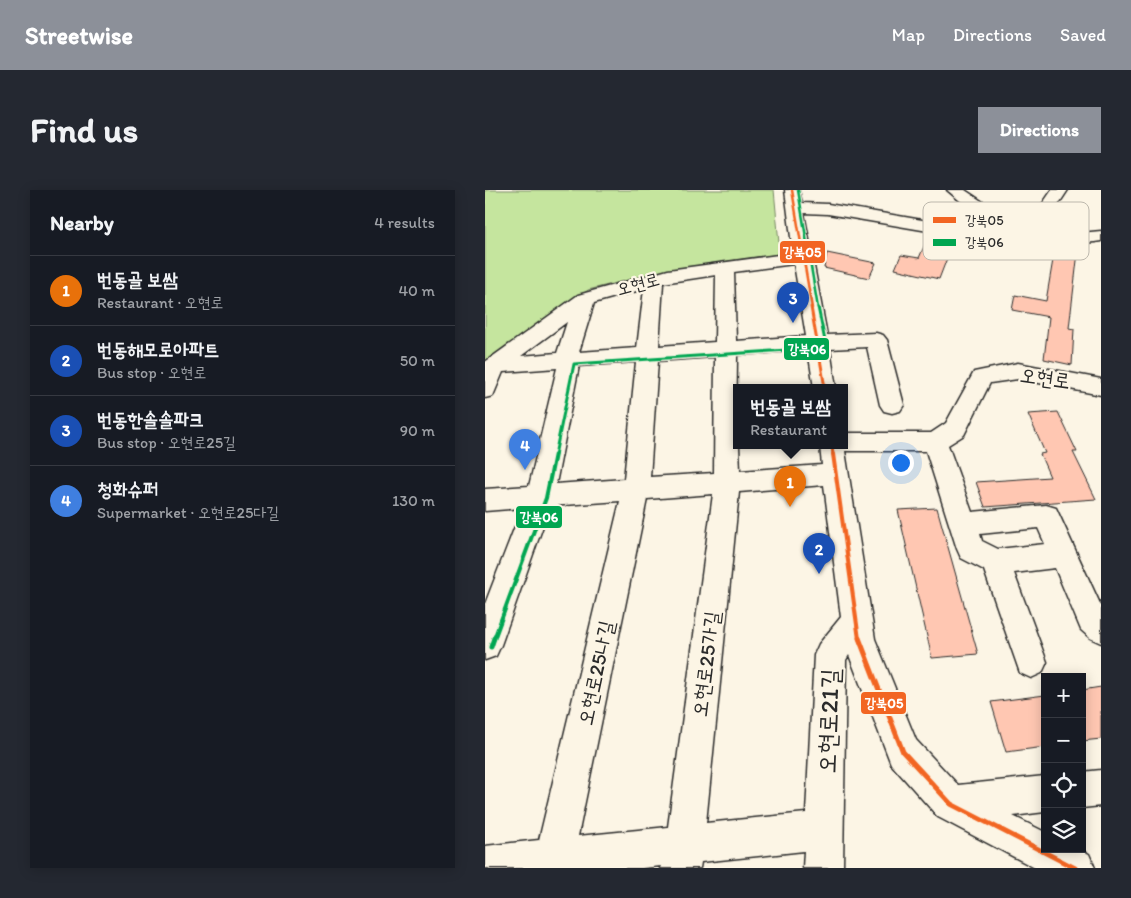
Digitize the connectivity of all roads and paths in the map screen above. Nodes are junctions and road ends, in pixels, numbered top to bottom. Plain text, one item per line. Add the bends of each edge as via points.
1 (955, 190) edge
2 (1060, 190) edge
3 (793, 199) edge
4 (972, 202) edge
5 (1052, 202) edge
6 (923, 225) edge
7 (801, 257) junction
8 (725, 268) junction
9 (654, 280) junction
10 (585, 299) junction
11 (819, 342) junction
12 (726, 348) junction
13 (648, 353) junction
14 (568, 358) junction
15 (490, 368) edge
16 (824, 384) edge
17 (1101, 387) edge
18 (485, 390) edge
19 (893, 405) dead end
20 (848, 442) edge
21 (935, 442) junction
22 (834, 460) edge
23 (727, 482) junction
24 (636, 488) junction
25 (539, 496) junction
26 (485, 500) edge
27 (963, 524) junction
28 (1063, 555) junction
29 (996, 562) junction
30 (857, 620) junction
31 (1101, 628) edge
32 (485, 645) edge
33 (1031, 662) dead end
34 (1101, 788) edge
35 (1086, 790) edge
36 (1041, 794) edge
37 (951, 804) junction
38 (825, 830) junction
39 (683, 856) edge
40 (554, 863) edge
41 (485, 865) edge
42 (823, 868) edge
43 (1075, 868) edge

1 - 4 street
2 - 5 street
3 - 6 street via 828,209
3 - 7 street
7 - 8 street, 오현로
7 - 11 street
8 - 9 street, 오현로
8 - 12 street, 오현로25가길
9 - 10 street, 오현로
9 - 13 street, 오현로25나길
10 - 14 street
10 - 15 street, 오현로
11 - 12 street
11 - 16 street
11 - 19 street via 876,340
12 - 13 street
12 - 23 street, 오현로25가길
13 - 14 street
13 - 24 street, 오현로25나길
14 - 15 street
14 - 25 street
15 - 18 street
17 - 21 street, 오현로 via 1018,371 982,377 955,429
20 - 21 street
21 - 27 street
22 - 23 street
22 - 30 street
23 - 24 street
23 - 39 street, 오현로25가길
24 - 25 street
24 - 40 street, 오현로25나길
25 - 26 street
25 - 32 street
27 - 28 street via 1046,516
27 - 29 street via 971,549
28 - 29 street
28 - 31 street via 1092,620
29 - 33 street
30 - 37 street via 859,639 903,752
30 - 38 street, 오현로21길 via 829,655
34 - 35 street
36 - 37 street
37 - 43 street
38 - 39 street
38 - 42 street, 오현로21길
39 - 40 street
40 - 41 street

